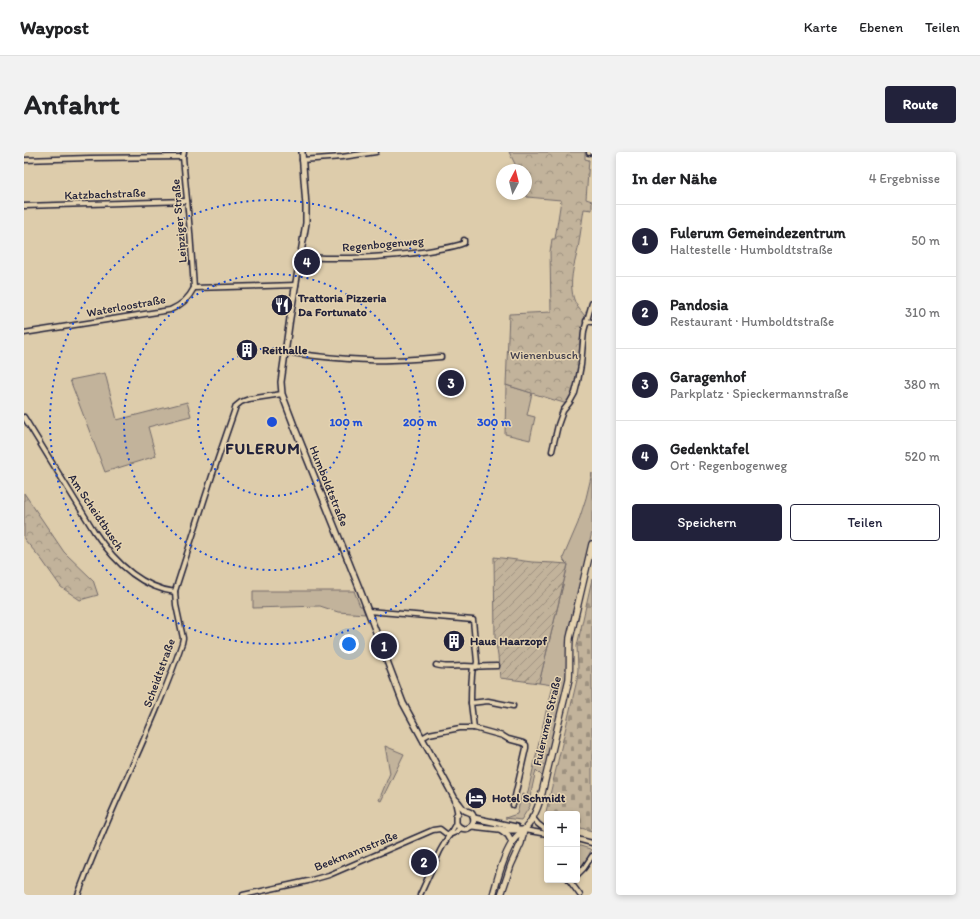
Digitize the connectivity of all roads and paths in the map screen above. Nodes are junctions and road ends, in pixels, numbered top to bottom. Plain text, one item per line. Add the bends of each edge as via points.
1 (89, 152) edge
2 (302, 152) edge
3 (376, 152) edge
4 (183, 154) edge
5 (90, 158) junction
6 (24, 160) edge
7 (302, 160) junction
8 (187, 201) junction
9 (24, 206) edge
10 (464, 240) dead end
11 (300, 256) junction
12 (296, 285) junction
13 (194, 288) junction
14 (592, 303) edge
15 (586, 321) junction
16 (592, 322) edge
17 (24, 333) edge
18 (285, 352) junction
19 (441, 357) dead end
20 (282, 394) junction
21 (24, 417) edge
22 (552, 451) dead end
23 (592, 544) edge
24 (175, 592) junction
25 (368, 611) junction
26 (436, 666) dead end
27 (497, 666) dead end
28 (474, 667) junction
29 (471, 703) junction
30 (513, 706) dead end
31 (474, 728) junction
32 (422, 738) junction
33 (456, 799) junction
34 (513, 805) dead end
35 (465, 810) junction
36 (458, 813) junction
37 (532, 817) junction
38 (474, 818) junction
39 (456, 823) junction
40 (472, 826) junction
41 (460, 828) junction
42 (499, 828) junction
43 (544, 829) edge
44 (524, 830) junction
45 (544, 832) edge
46 (449, 836) junction
47 (580, 840) edge
48 (512, 842) junction
49 (592, 843) edge
50 (592, 856) edge
51 (580, 872) edge
52 (572, 883) edge
53 (495, 894) edge
54 (78, 895) edge
55 (243, 895) edge
56 (420, 895) edge
57 (501, 895) edge
58 (580, 895) edge

1 - 5 street
2 - 7 street, Humboldtstraße
3 - 7 street
4 - 5 street
4 - 8 street, Leipziger Straße
5 - 6 street
7 - 11 street, Humboldtstraße via 306,223
8 - 9 street, Katzbachstraße
8 - 13 street, Leipziger Straße
10 - 11 street, Regenbogenweg via 464,243 452,247 398,255 338,258
11 - 12 street, Humboldtstraße
12 - 13 street
12 - 18 street, Humboldtstraße
13 - 17 street, Waterloostraße via 181,304 170,310
14 - 15 street
15 - 16 street
15 - 22 street via 575,393 563,411
18 - 19 street via 368,360
18 - 20 street, Humboldtstraße
20 - 24 street, Scheidtstraße via 249,399 236,406
20 - 25 street, Humboldtstraße
21 - 24 street, Am Scheidtbusch via 106,548 142,581
23 - 37 main road, Fulerumer Straße via 570,638 569,679 545,784
24 - 54 street, Scheidtstraße via 182,643 164,692
25 - 28 street via 473,620 477,662
25 - 32 street, Humboldtstraße via 403,703
26 - 28 street
27 - 28 street
28 - 29 street
29 - 30 street via 488,701
29 - 31 street
31 - 32 street via 460,728
31 - 34 street via 526,745
32 - 33 street, Humboldtstraße
33 - 35 street, Humboldtstraße
33 - 36 street, Humboldtstraße
35 - 36 street
35 - 38 street, Humboldtstraße
36 - 39 street, Humboldtstraße
37 - 43 street
37 - 44 main road, Fulerumer Straße
38 - 40 street
38 - 44 street
39 - 41 street
39 - 46 street, Humboldtstraße
40 - 41 street, Humboldtstraße
40 - 42 street
41 - 46 street, Humboldtstraße
42 - 44 street
42 - 48 street
44 - 45 street
44 - 48 main road, Fulerumer Straße
44 - 57 main road, Fulerumer Straße
46 - 55 street, Beekmannstraße via 440,829 433,830 329,875
46 - 56 street, Humboldtstraße
47 - 49 street
48 - 53 main road, Fulerumer Straße via 504,860
50 - 51 street
52 - 58 street

